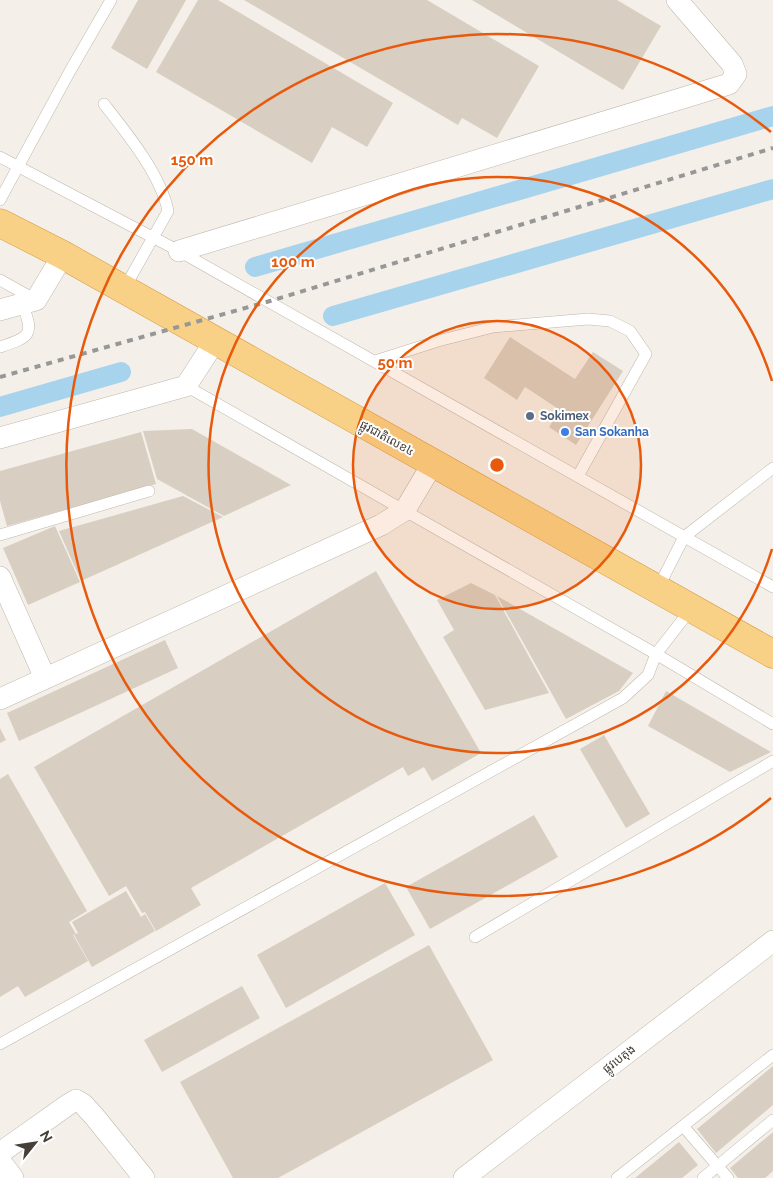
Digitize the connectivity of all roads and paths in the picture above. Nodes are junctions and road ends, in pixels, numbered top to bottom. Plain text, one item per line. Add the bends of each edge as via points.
1 (111, 0) edge
2 (677, 0) edge
3 (104, 104) dead end
4 (0, 158) edge
5 (17, 167) junction
6 (0, 200) edge
7 (0, 223) edge
8 (153, 237) junction
9 (179, 251) junction
10 (63, 255) junction
11 (0, 280) edge
12 (124, 289) junction
13 (29, 302) junction
14 (0, 310) edge
15 (215, 340) junction
16 (0, 347) edge
17 (376, 361) junction
18 (186, 386) junction
19 (0, 438) edge
20 (433, 463) junction
21 (773, 468) edge
22 (578, 476) junction
23 (149, 491) dead end
24 (405, 510) junction
25 (0, 535) edge
26 (684, 537) junction
27 (0, 577) edge
28 (773, 587) edge
29 (657, 590) junction
30 (691, 609) junction
31 (656, 654) junction
32 (773, 654) edge
33 (45, 678) junction
34 (0, 699) edge
35 (773, 724) edge
36 (773, 761) edge
37 (475, 937) dead end
38 (773, 941) edge
39 (0, 1044) edge
40 (773, 1055) edge
41 (773, 1120) edge
42 (683, 1126) junction
43 (0, 1154) edge
44 (0, 1161) edge
45 (718, 1166) junction
46 (13, 1178) edge
47 (144, 1178) edge
48 (464, 1178) edge
49 (618, 1178) edge
50 (702, 1178) edge
51 (728, 1178) edge

1 - 5 lane
2 - 9 street via 732,64 736,74 729,84
3 - 8 lane via 134,144 165,197 168,210
4 - 5 lane
5 - 6 lane
5 - 8 lane
7 - 10 highway, ផ្លូវជាតិលេខ៤
8 - 9 lane
8 - 12 lane
9 - 17 lane
10 - 12 highway, ផ្លូវជាតិលេខ៤
10 - 13 street
11 - 13 lane
12 - 15 highway, ផ្លូវជាតិលេខ៤
13 - 14 street
13 - 16 lane via 29,330 23,339
15 - 18 street
15 - 20 highway, ផ្លូវជាតិលេខ៤
17 - 22 lane
17 - 22 lane via 493,327 588,319 610,321 630,331 646,354
18 - 19 street
18 - 24 lane
20 - 24 street
20 - 29 highway, ផ្លូវជាតិលេខ៤
21 - 26 lane
22 - 26 lane
23 - 25 lane
24 - 31 lane
24 - 33 street via 381,525
26 - 28 lane
26 - 29 lane
27 - 33 street
29 - 30 highway, ផ្លូវជាតិលេខ៤
30 - 31 lane
30 - 32 highway, ផ្លូវជាតិលេខ៤
31 - 35 lane
31 - 39 lane via 648,675 624,698
33 - 34 street
36 - 37 lane
38 - 48 street, ផ្លូវបេតុង
40 - 42 lane
41 - 45 lane
42 - 45 lane
42 - 49 lane
43 - 47 street via 76,1100 94,1116
44 - 46 street
45 - 50 lane
45 - 51 lane

